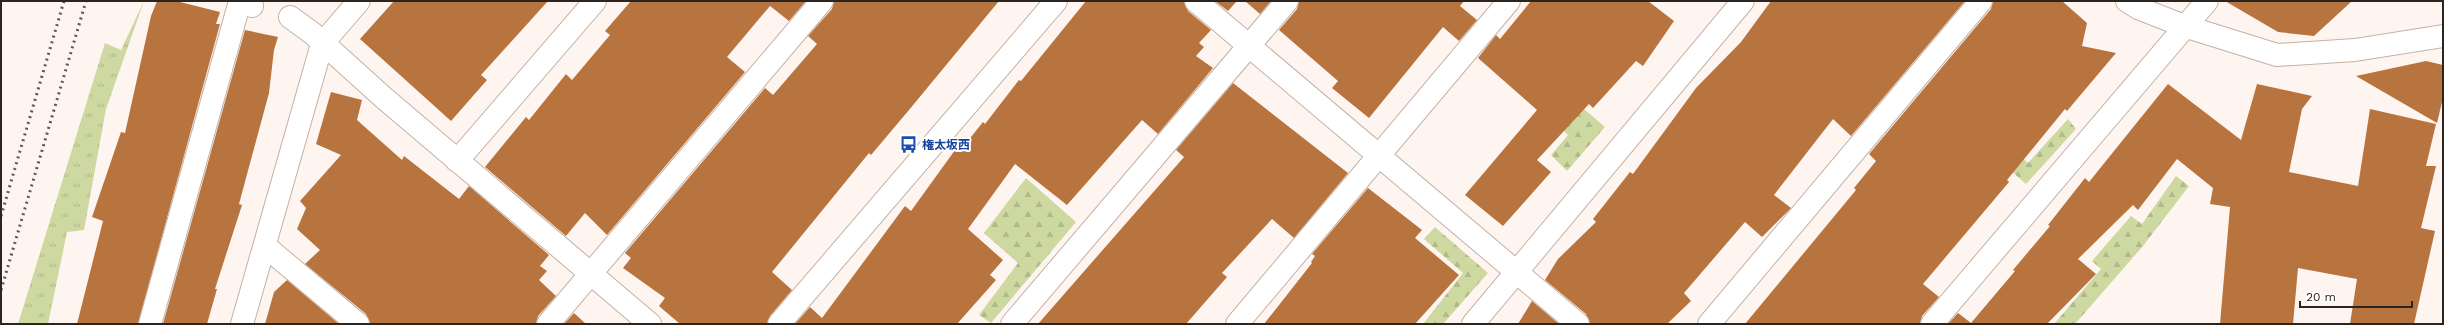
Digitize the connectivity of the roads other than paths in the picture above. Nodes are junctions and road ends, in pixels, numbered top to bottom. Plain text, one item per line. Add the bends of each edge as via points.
1 (359, 1) edge
2 (595, 1) edge
3 (822, 1) edge
4 (1056, 1) edge
5 (1196, 1) edge
6 (1287, 1) edge
7 (1509, 1) edge
8 (1743, 1) edge
9 (1981, 1) edge
10 (2127, 1) edge
11 (2207, 1) edge
12 (252, 6) dead end
13 (290, 17) dead end
14 (2184, 26) junction
15 (2443, 36) edge
16 (322, 44) junction
17 (1250, 46) junction
18 (1379, 154) junction
19 (457, 161) junction
20 (265, 246) junction
21 (1517, 272) junction
22 (590, 273) junction
23 (150, 324) edge
24 (242, 324) edge
25 (358, 324) edge
26 (548, 324) edge
27 (650, 324) edge
28 (779, 324) edge
29 (1012, 324) edge
30 (1237, 324) edge
31 (1473, 324) edge
32 (1578, 324) edge
33 (1709, 324) edge
34 (1932, 324) edge

1 - 16 street
2 - 19 street
3 - 22 street
4 - 28 street
5 - 17 street
6 - 17 street
7 - 18 street
8 - 21 street
9 - 33 street
10 - 14 street
11 - 14 street
12 - 23 street via 240,1
13 - 16 street
14 - 15 street via 2277,55 2355,50
14 - 34 street
16 - 19 street
16 - 20 street
17 - 18 street
17 - 29 street
18 - 21 street
18 - 30 street
19 - 22 street
20 - 24 street
20 - 25 street
21 - 31 street
21 - 32 street
22 - 26 street
22 - 27 street

